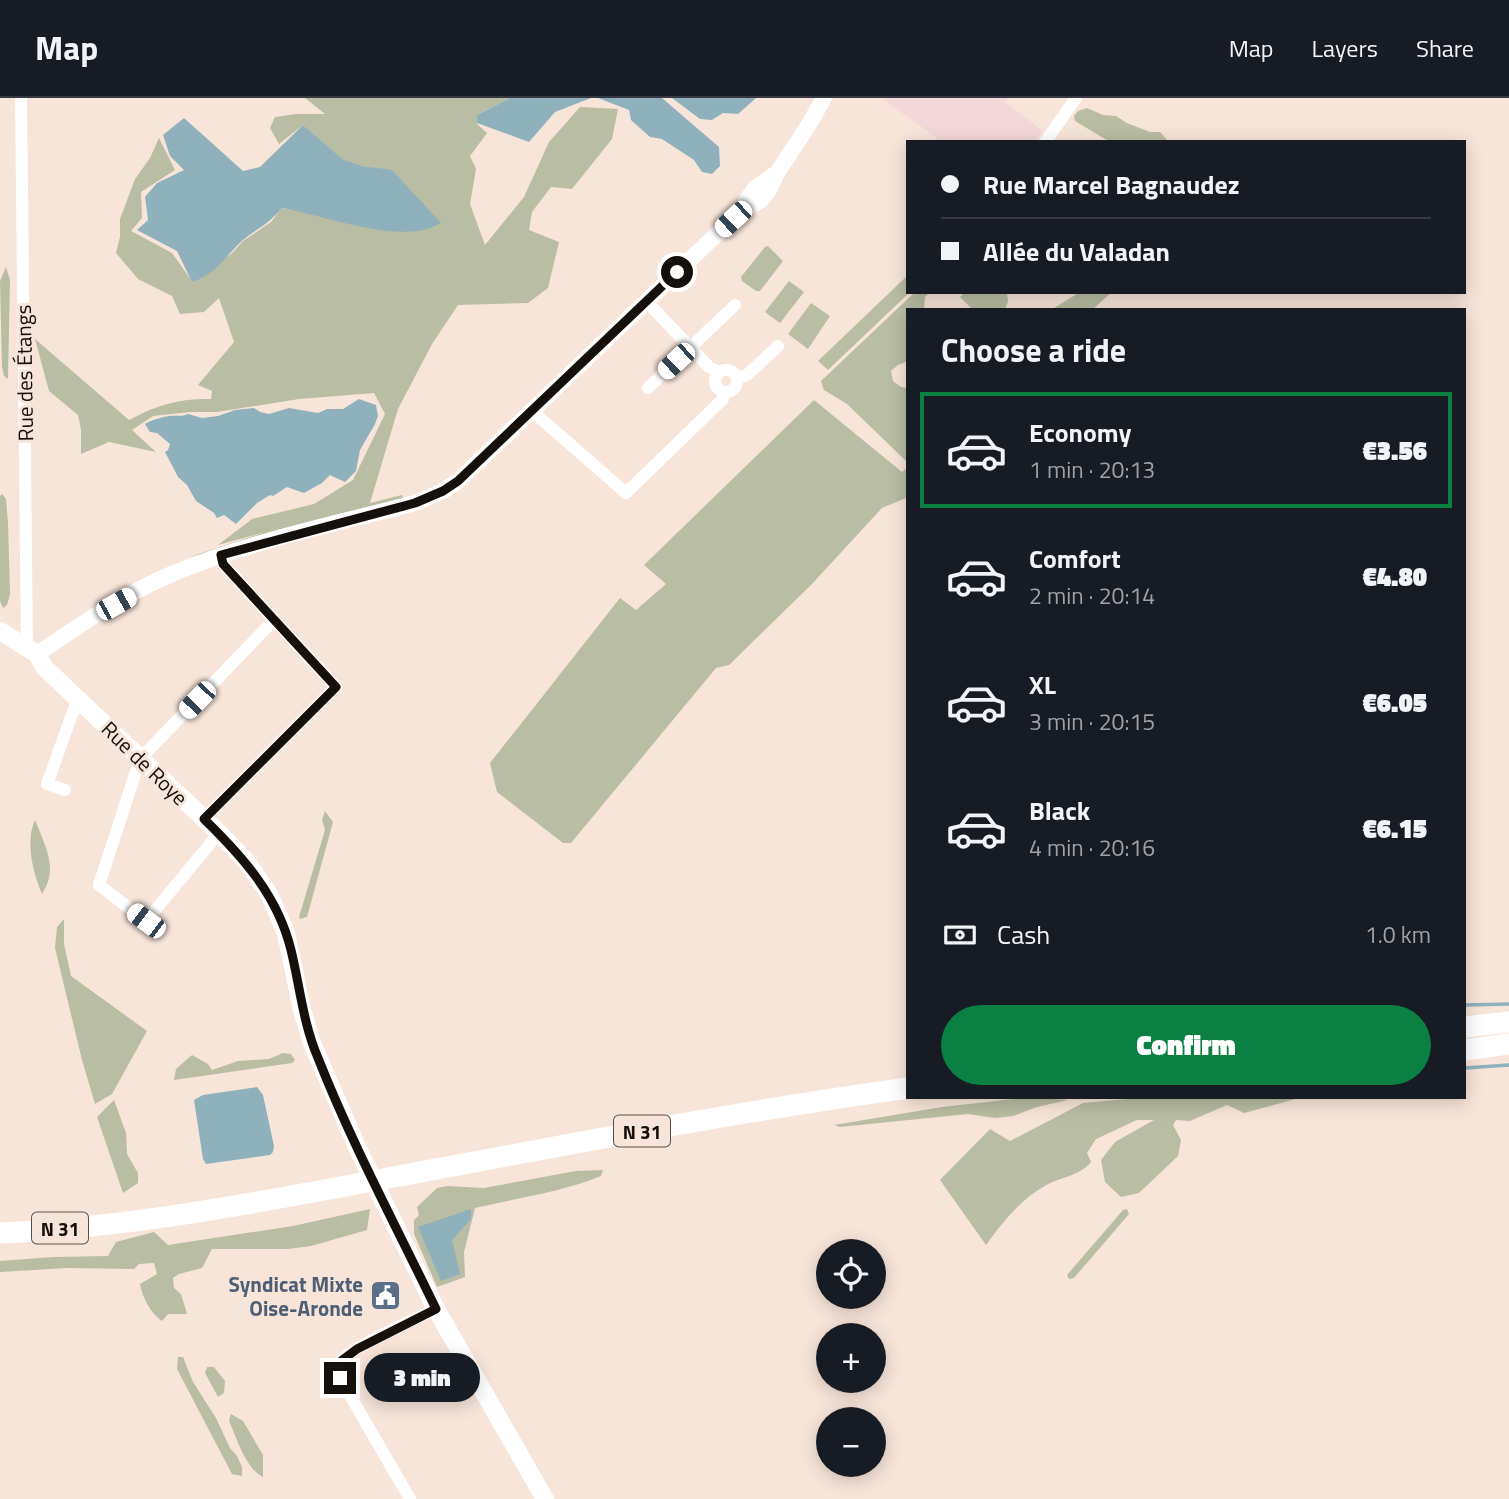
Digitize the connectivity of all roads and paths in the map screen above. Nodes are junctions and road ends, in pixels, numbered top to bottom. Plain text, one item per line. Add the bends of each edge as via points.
1 (21, 98) edge
2 (824, 98) edge
3 (1076, 98) edge
4 (1046, 140) edge
5 (646, 301) junction
6 (735, 305) dead end
7 (778, 346) dead end
8 (690, 348) junction
9 (719, 372) junction
10 (737, 378) junction
11 (648, 388) dead end
12 (724, 391) junction
13 (532, 411) junction
14 (221, 555) junction
15 (273, 621) junction
16 (0, 631) edge
17 (32, 651) junction
18 (78, 698) junction
19 (140, 759) junction
20 (65, 790) dead end
21 (204, 819) junction
22 (219, 833) junction
23 (1509, 1022) edge
24 (1466, 1027) edge
25 (1509, 1044) edge
26 (1466, 1049) edge
27 (1509, 1055) edge
28 (1466, 1057) edge
29 (906, 1088) edge
30 (0, 1233) edge
31 (436, 1309) junction
32 (410, 1499) edge
33 (545, 1499) edge

1 - 17 street, Rue des Étangs
2 - 5 street via 761,200 737,215
3 - 4 street
5 - 8 street
5 - 13 street
6 - 8 street
7 - 10 street via 747,375
8 - 9 street
8 - 11 street
9 - 10 street via 730,370
9 - 12 street via 715,382
10 - 12 street via 734,388
12 - 13 street via 723,399 626,494
13 - 14 street via 443,491 415,503
14 - 15 street via 223,564
14 - 17 street via 147,586
15 - 19 street
15 - 21 street via 336,687
16 - 17 main road, Rue de Roye
17 - 18 main road, Rue de Roye
18 - 19 main road, Rue de Roye
18 - 20 street, Rue de Roye via 47,784
19 - 21 main road, Rue de Roye
19 - 22 street via 99,885 146,921
21 - 22 main road, Rue de Roye
22 - 31 main road, Rue de Roye via 254,872 275,906 289,942 302,1010 318,1059
23 - 24 main road
25 - 26 main road
27 - 28 main road
29 - 30 main road, N 31 via 719,1116 253,1203 126,1222
31 - 32 street via 357,1349 341,1361 339,1369 348,1393
31 - 33 main road, Rue de Roye

